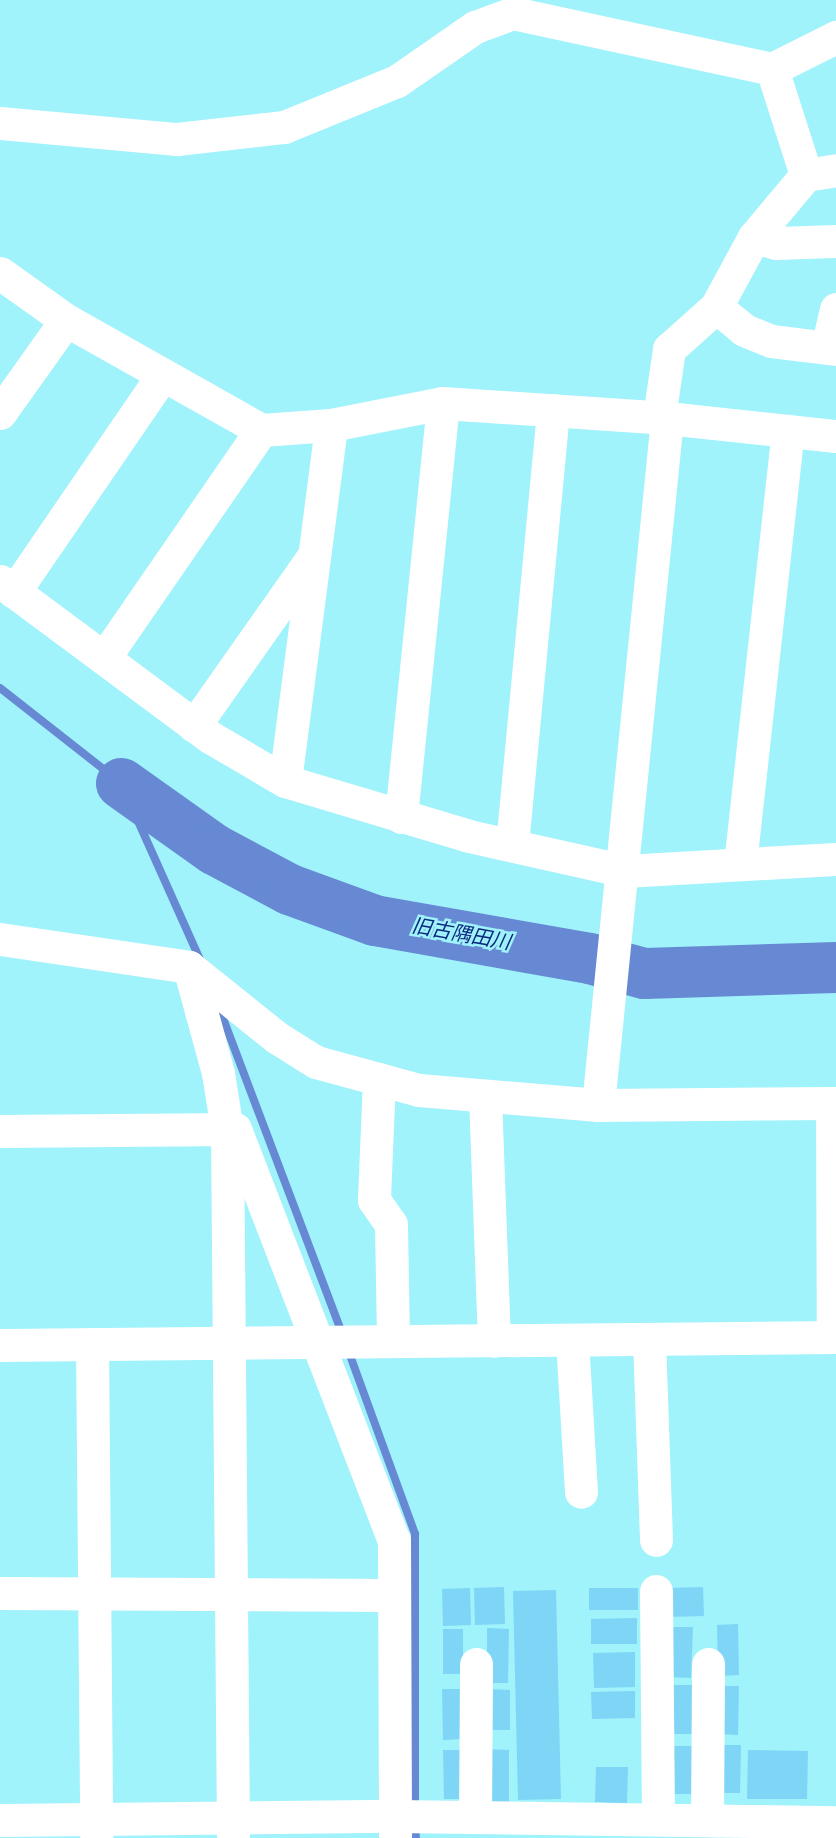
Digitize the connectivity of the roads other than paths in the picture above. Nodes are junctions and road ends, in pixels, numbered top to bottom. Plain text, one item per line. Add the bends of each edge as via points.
1 (836, 37) edge
2 (772, 69) junction
3 (0, 123) edge
4 (821, 172) edge
5 (754, 237) junction
6 (836, 241) edge
7 (0, 273) edge
8 (716, 307) junction
9 (836, 309) edge
10 (66, 320) junction
11 (832, 349) edge
12 (162, 376) junction
13 (443, 403) junction
14 (553, 410) junction
15 (0, 413) edge
16 (663, 417) junction
17 (331, 425) junction
18 (261, 430) junction
19 (788, 431) junction
20 (836, 436) edge
21 (316, 551) junction
22 (7, 586) edge
23 (104, 658) junction
24 (194, 726) junction
25 (285, 782) junction
26 (401, 817) junction
27 (512, 845) junction
28 (836, 859) edge
29 (740, 864) junction
30 (625, 871) junction
31 (0, 939) edge
32 (189, 967) junction
33 (379, 1079) junction
34 (485, 1096) junction
35 (834, 1103) edge
36 (598, 1106) junction
37 (226, 1130) junction
38 (0, 1131) edge
39 (835, 1337) edge
40 (649, 1339) junction
41 (393, 1340) junction
42 (572, 1340) junction
43 (494, 1341) junction
44 (321, 1343) junction
45 (92, 1344) junction
46 (231, 1344) junction
47 (0, 1345) edge
48 (581, 1492) dead end
49 (656, 1540) dead end
50 (656, 1591) dead end
51 (0, 1593) edge
52 (91, 1594) junction
53 (233, 1594) junction
54 (394, 1595) junction
55 (476, 1664) dead end
56 (708, 1664) dead end
57 (475, 1817) junction
58 (658, 1819) junction
59 (0, 1820) edge
60 (707, 1820) junction
61 (410, 1827) edge
62 (819, 1827) edge
63 (96, 1829) edge
64 (232, 1829) edge

1 - 2 street
2 - 3 street via 513,13 475,27 397,81 284,127 177,139
2 - 4 street
4 - 5 street
5 - 6 street via 776,243
5 - 8 street
7 - 10 street
8 - 11 street via 744,330 771,341
8 - 16 street via 669,349
9 - 11 street
10 - 12 street
10 - 15 street
12 - 18 street
12 - 22 street
13 - 14 street
13 - 17 street
13 - 26 street
14 - 16 street
14 - 27 street
16 - 19 street
16 - 30 street
17 - 18 street
17 - 21 street
18 - 23 street
19 - 20 street
19 - 29 street
21 - 24 street
21 - 25 street
22 - 23 street
23 - 24 street
24 - 25 street
25 - 26 street
26 - 27 street
27 - 30 street
28 - 29 street
29 - 30 street
30 - 36 street
31 - 32 street
32 - 33 street via 276,1037 316,1062
32 - 37 street via 218,1073
33 - 34 street via 419,1090
33 - 41 street via 374,1200 391,1224
34 - 36 street
34 - 43 street
35 - 36 street
35 - 39 street
37 - 38 street
37 - 44 street via 235,1130
37 - 46 street
39 - 40 street
40 - 42 street
40 - 49 street
41 - 43 street
41 - 44 street
42 - 43 street
42 - 48 street
44 - 46 street
44 - 54 street via 394,1540
45 - 46 street
45 - 47 street
45 - 52 street
46 - 53 street
50 - 58 street
51 - 52 street
52 - 53 street
52 - 63 street
53 - 54 street
53 - 64 street
54 - 61 street
55 - 57 street
56 - 60 street
57 - 58 street
57 - 61 street
58 - 60 street
59 - 63 street
60 - 62 street
61 - 64 street
63 - 64 street

